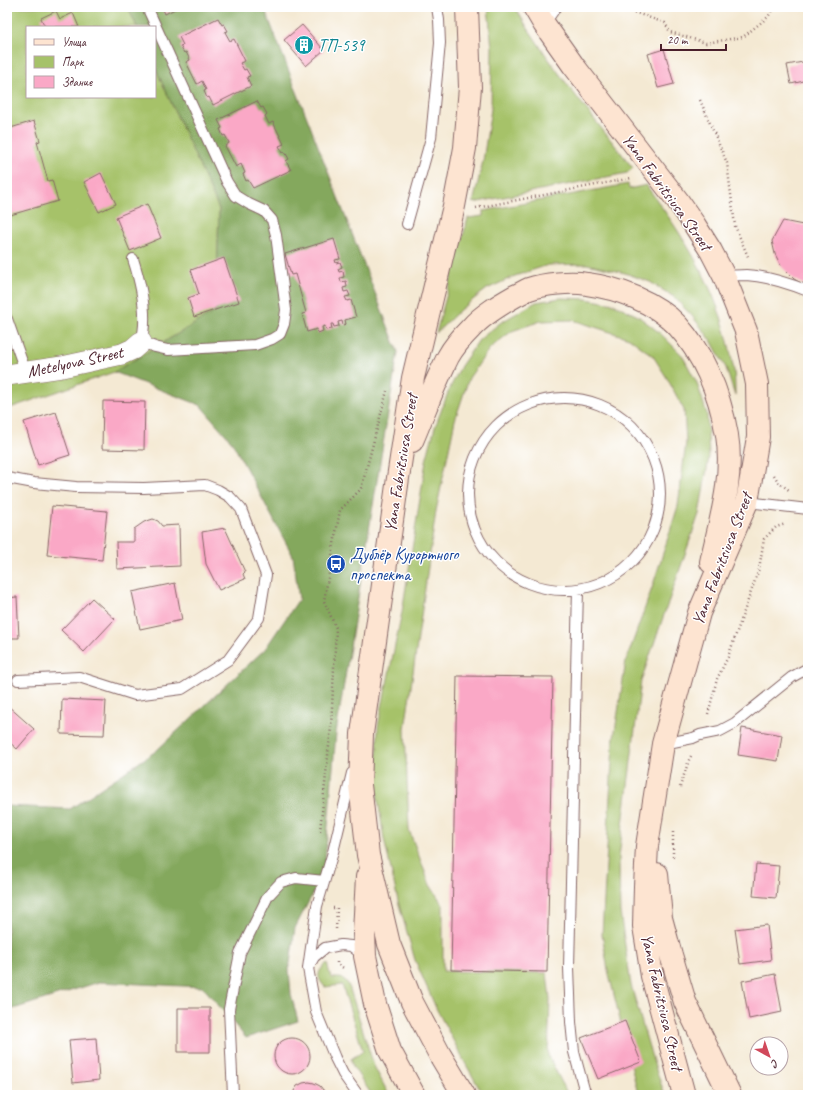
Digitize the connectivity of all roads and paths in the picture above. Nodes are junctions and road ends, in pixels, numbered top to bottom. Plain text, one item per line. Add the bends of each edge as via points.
1 (147, 7) edge
2 (437, 7) edge
3 (467, 7) edge
4 (619, 7) edge
5 (774, 7) edge
6 (545, 13) edge
7 (156, 26) edge
8 (156, 27) edge
9 (700, 100) dead end
10 (632, 177) dead end
11 (473, 208) dead end
12 (407, 224) dead end
13 (133, 259) dead end
14 (724, 276) junction
15 (757, 276) junction
16 (808, 291) edge
17 (7, 320) edge
18 (141, 342) junction
19 (17, 374) edge
20 (387, 390) dead end
21 (7, 478) edge
22 (398, 478) junction
23 (747, 502) junction
24 (808, 509) edge
25 (792, 524) dead end
26 (578, 589) junction
27 (699, 613) junction
28 (808, 668) edge
29 (18, 680) dead end
30 (708, 714) dead end
31 (362, 734) junction
32 (663, 744) junction
33 (694, 750) dead end
34 (679, 794) dead end
35 (653, 804) junction
36 (673, 825) dead end
37 (319, 836) dead end
38 (368, 855) junction
39 (673, 861) dead end
40 (324, 881) junction
41 (329, 908) dead end
42 (336, 936) dead end
43 (364, 956) junction
44 (308, 968) junction
45 (233, 1095) edge
46 (358, 1095) edge
47 (414, 1095) edge
48 (464, 1095) edge
49 (587, 1095) edge
50 (684, 1095) edge
51 (730, 1095) edge

1 - 7 lane
2 - 12 lane via 440,43 431,138
3 - 22 main road, Yana Fabritsiusa Street via 470,87 465,148 414,378
4 - 5 path via 665,23 670,32 706,43 743,36 768,17
6 - 14 main road, Yana Fabritsiusa Street via 573,65 694,224
8 - 18 lane via 227,182 236,196 264,211 272,220 286,310 280,334 255,345 168,350
9 - 15 path via 727,163 735,226
10 - 11 path
13 - 18 lane via 142,295 144,327
14 - 15 lane
14 - 23 main road, Yana Fabritsiusa Street via 746,331 758,384 758,437
15 - 16 lane
17 - 19 lane
18 - 19 street, Metelyova Street via 122,354
20 - 37 path via 361,490 340,510 324,601 336,628 331,727
21 - 29 lane via 76,487 144,488 205,485 230,497 241,509 266,575 259,618 228,660 182,689 135,695 79,678
22 - 27 main road via 448,356 471,327 498,306 528,289 556,284 585,283 612,288 635,297 676,324 693,344 720,403 727,436 729,469 724,501
22 - 31 main road, Yana Fabritsiusa Street
23 - 24 lane
23 - 27 main road, Yana Fabritsiusa Street
25 - 30 path via 776,527 764,539 759,569 728,657 717,679
26 - 26 lane via 597,586 613,577 641,552 651,536 657,518 660,481 647,445 623,417 589,401 551,399 533,403 516,411 488,436 471,470 469,508 482,543 506,571 522,581 540,587
26 - 49 lane via 569,968 574,1052
27 - 32 main road, Yana Fabritsiusa Street
28 - 32 lane via 792,677 735,723 720,731
31 - 38 main road, Yana Fabritsiusa Street via 360,785
31 - 40 lane
32 - 35 main road, Yana Fabritsiusa Street
33 - 34 path
35 - 50 main road, Yana Fabritsiusa Street via 647,846 644,926 652,976
35 - 51 main road via 661,918 685,1002
36 - 39 path
38 - 43 main road
38 - 48 main road, Yana Fabritsiusa Street via 390,944 412,1002
40 - 44 lane via 317,906
40 - 45 lane via 296,878 282,882 268,896 240,953 229,1009
41 - 42 path via 336,908
43 - 44 lane via 351,946 325,948 314,957
43 - 47 main road via 375,1004 390,1051
44 - 46 lane via 316,1012 343,1074

